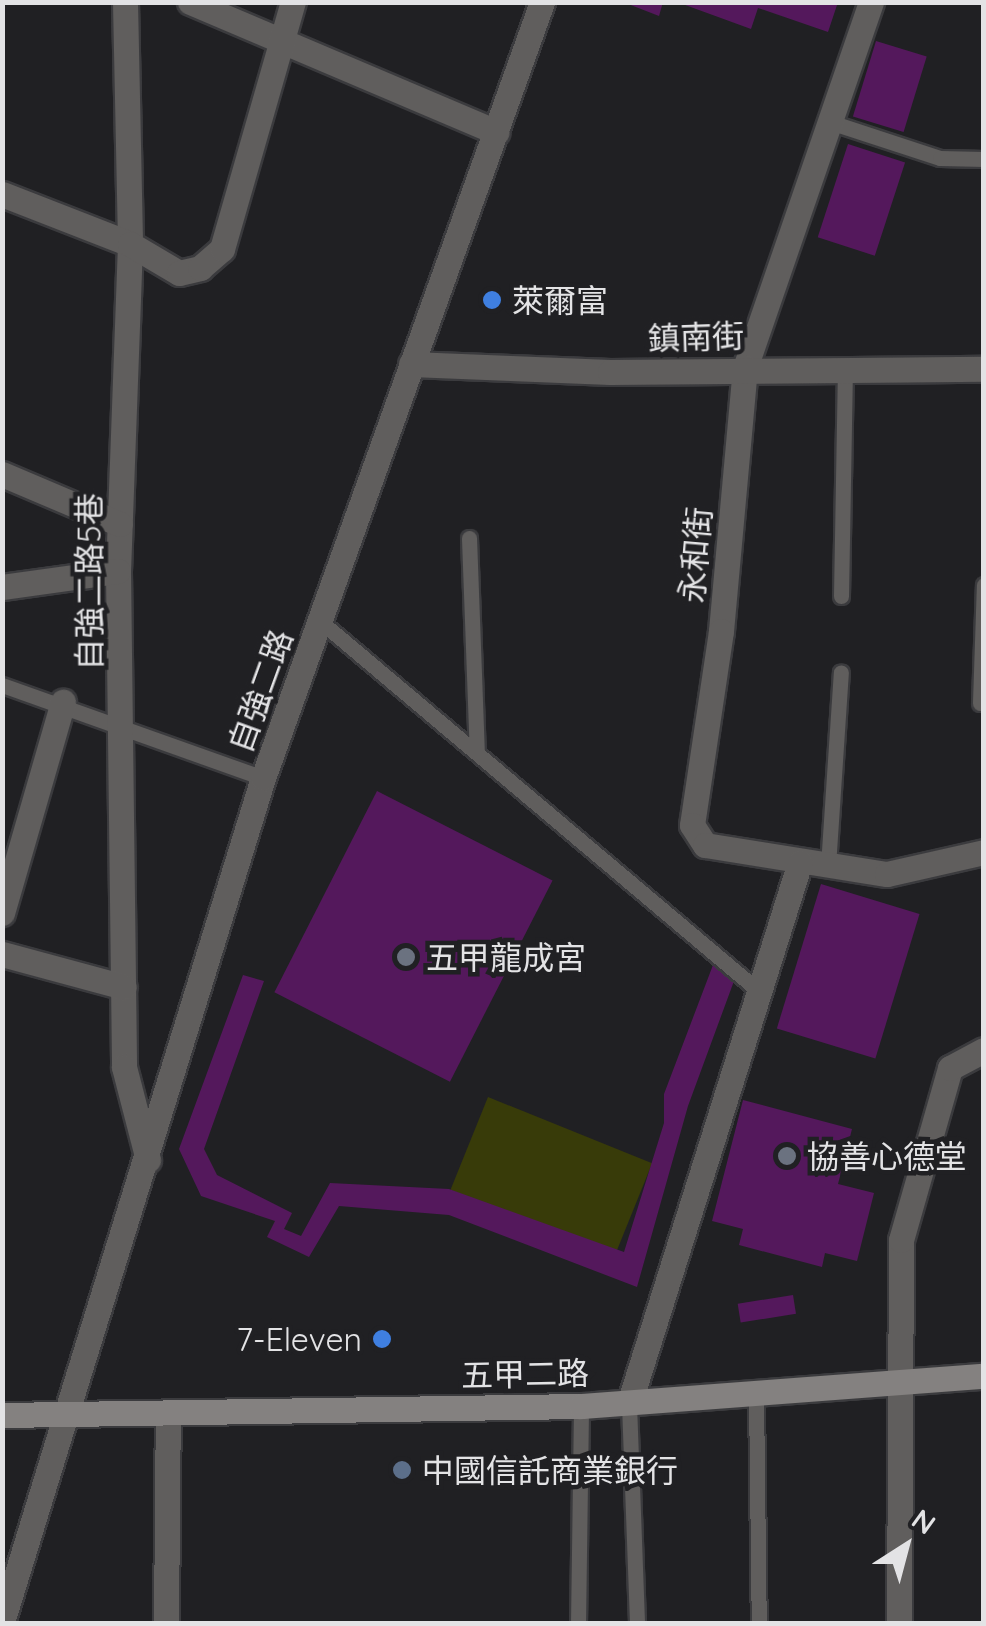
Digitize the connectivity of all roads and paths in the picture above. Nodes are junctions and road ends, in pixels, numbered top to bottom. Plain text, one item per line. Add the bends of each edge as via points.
1 (125, 2) edge
2 (190, 2) edge
3 (294, 2) edge
4 (542, 2) edge
5 (871, 2) edge
6 (278, 44) junction
7 (830, 122) junction
8 (497, 132) junction
9 (984, 158) edge
10 (2, 194) edge
11 (130, 244) junction
12 (411, 364) junction
13 (745, 367) junction
14 (845, 368) junction
15 (984, 369) edge
16 (2, 474) edge
17 (120, 524) junction
18 (469, 538) dead end
19 (118, 571) junction
20 (984, 585) edge
21 (2, 587) edge
22 (841, 596) dead end
23 (320, 621) junction
24 (841, 672) dead end
25 (2, 684) edge
26 (63, 702) junction
27 (980, 703) dead end
28 (122, 724) junction
29 (476, 753) junction
30 (263, 778) junction
31 (984, 852) edge
32 (800, 862) junction
33 (828, 866) junction
34 (2, 912) edge
35 (2, 954) edge
36 (124, 987) junction
37 (760, 992) junction
38 (984, 1050) edge
39 (148, 1160) junction
40 (984, 1376) edge
41 (897, 1382) junction
42 (756, 1394) junction
43 (629, 1404) junction
44 (581, 1406) junction
45 (67, 1411) junction
46 (168, 1412) junction
47 (2, 1414) edge
48 (2, 1622) edge
49 (166, 1624) edge
50 (578, 1624) edge
51 (637, 1624) edge
52 (759, 1624) edge
53 (899, 1624) edge

1 - 11 street, 自強二路5巷
2 - 6 street
3 - 6 street
4 - 8 street, 自強二路
5 - 7 street, 永和街
6 - 8 street
6 - 11 street via 222,249 200,268 179,273
7 - 9 lane via 940,158
7 - 13 street, 永和街
8 - 12 street, 自強二路
10 - 11 street
11 - 17 street, 自強二路5巷
12 - 13 street, 鎮南街 via 610,372
12 - 23 street, 自強二路
13 - 14 street, 鎮南街
13 - 32 street, 永和街 via 720,631 692,826 705,845
14 - 15 street, 鎮南街
14 - 22 lane
16 - 17 street
17 - 19 street, 自強二路5巷
18 - 29 lane
19 - 21 street
19 - 28 street, 自強二路5巷
20 - 27 lane
23 - 29 lane
23 - 30 street, 自強二路
24 - 33 lane
25 - 26 lane
26 - 28 lane
26 - 34 street
28 - 30 lane
28 - 36 street, 自強二路5巷
29 - 37 lane
30 - 39 street, 自強二路
31 - 33 street, 永和街 via 887,874
32 - 33 street, 永和街
32 - 37 street
35 - 36 street
36 - 39 street, 自強二路5巷 via 124,1067
37 - 43 street
38 - 41 street via 950,1068 901,1240
39 - 45 street, 自強二路
40 - 41 main road, 五甲二路
41 - 42 main road, 五甲二路
41 - 53 street
42 - 43 main road, 五甲二路
42 - 52 lane
43 - 44 main road, 五甲二路
43 - 51 lane
44 - 46 main road, 五甲二路
44 - 50 lane
45 - 46 main road, 五甲二路
45 - 47 main road, 五甲二路
45 - 48 street, 自強二路
46 - 49 street

